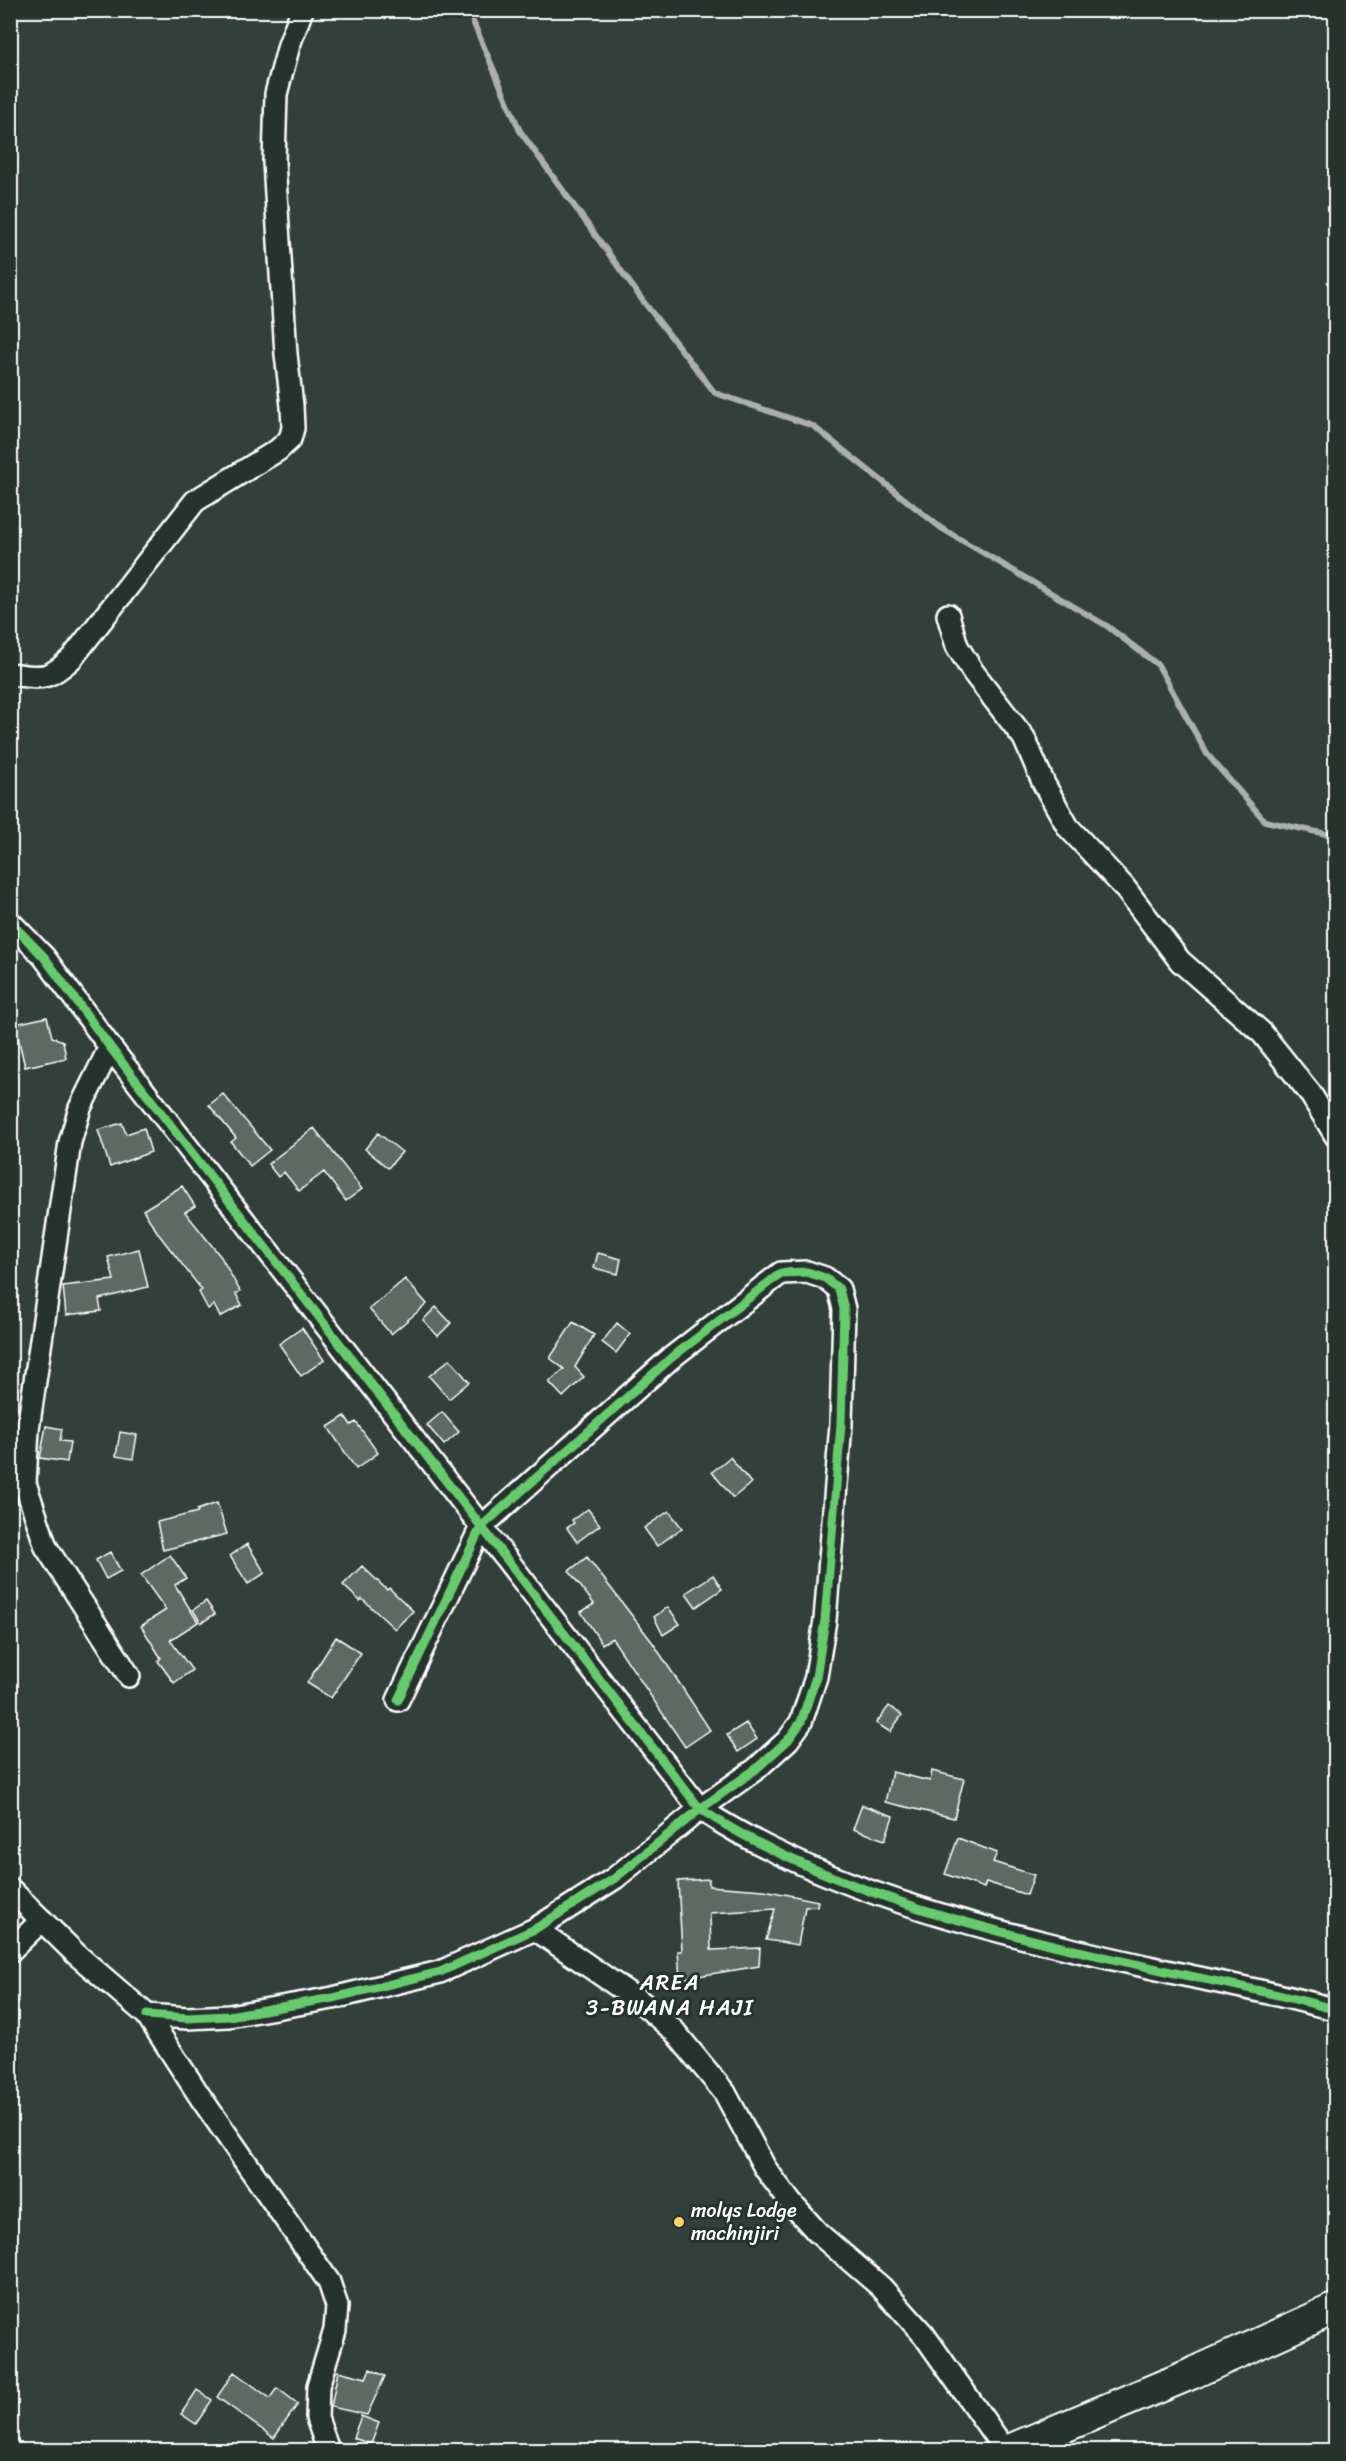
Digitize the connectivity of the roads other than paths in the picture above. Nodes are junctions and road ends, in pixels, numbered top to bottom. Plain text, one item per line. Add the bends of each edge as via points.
1 (302, 10) edge
2 (948, 615) dead end
3 (10, 674) edge
4 (10, 921) edge
5 (110, 1047) junction
6 (1335, 1136) edge
7 (481, 1527) junction
8 (129, 1676) dead end
9 (398, 1700) dead end
10 (700, 1809) junction
11 (10, 1889) edge
12 (42, 1920) junction
13 (535, 1929) junction
14 (10, 1951) edge
15 (1335, 2010) edge
16 (147, 2014) junction
17 (1335, 2308) edge
18 (328, 2451) edge
19 (1007, 2451) edge

1 - 3 street via 276,93 274,150 292,406 290,439 195,501 60,669 47,677
2 - 6 street via 957,646 1024,738 1068,827 1124,887 1180,961 1262,1033 1310,1093
4 - 5 street via 44,957
5 - 7 street
5 - 8 street via 80,1108 70,1142 28,1429 25,1483 46,1547
7 - 9 street
7 - 10 street
7 - 10 street via 671,1358 781,1273 807,1272 825,1278 839,1290 844,1309 842,1424 825,1620 816,1677 801,1722 788,1740 756,1769
10 - 13 street via 615,1878
10 - 15 street via 797,1862 977,1926
11 - 12 street
12 - 14 street
12 - 16 street
13 - 16 street via 440,1972 333,1998 229,2016 187,2018
13 - 19 street via 641,2002 674,2031 725,2093 765,2168 790,2203 818,2233 881,2287 924,2336
16 - 18 street via 329,2282 337,2306 335,2330 318,2386 317,2418
17 - 19 main road

